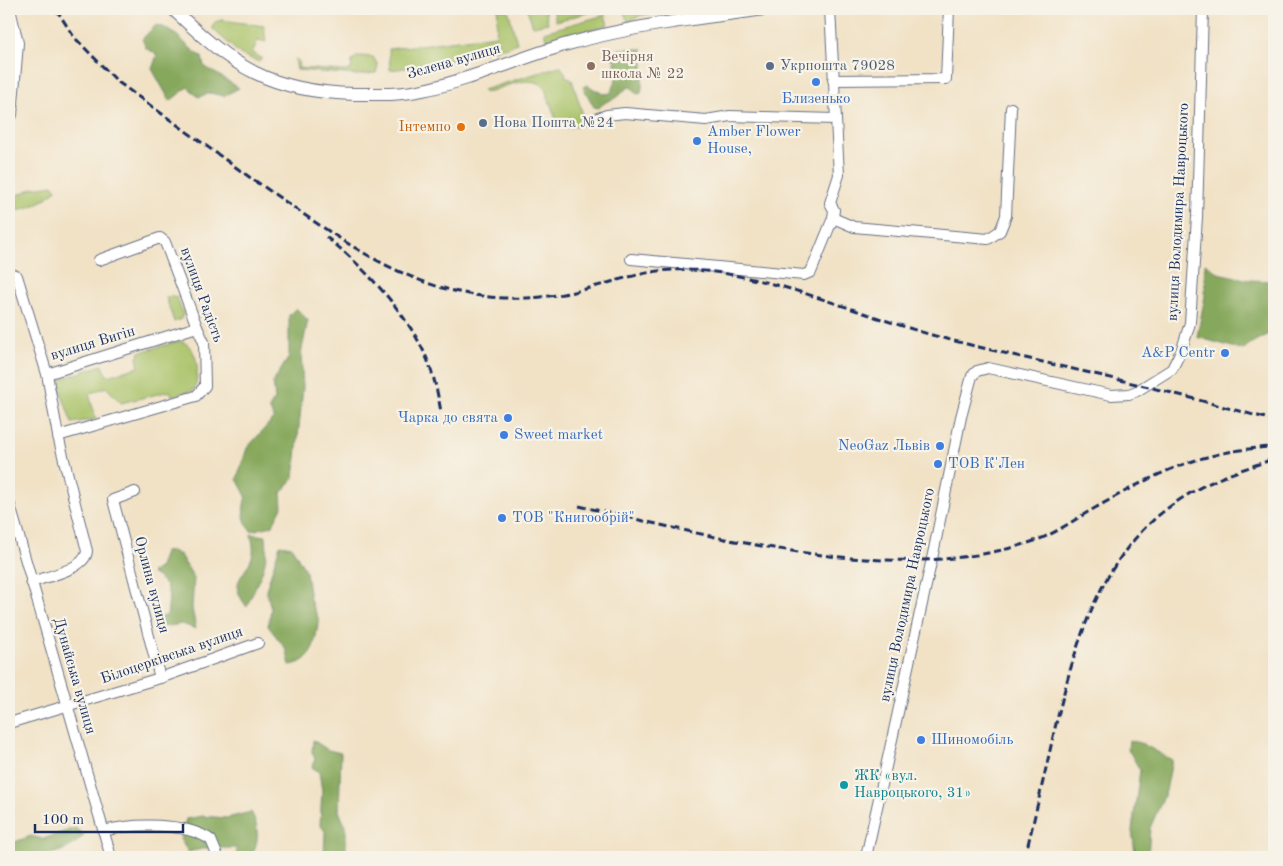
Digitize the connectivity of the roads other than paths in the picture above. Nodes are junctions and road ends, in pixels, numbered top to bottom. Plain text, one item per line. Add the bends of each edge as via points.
1 (10, 9) edge
2 (173, 9) edge
3 (765, 9) edge
4 (830, 9) edge
5 (949, 9) edge
6 (1203, 9) edge
7 (833, 80) junction
8 (1011, 108) dead end
9 (12, 115) dead end
10 (835, 119) junction
11 (592, 120) dead end
12 (833, 218) junction
13 (631, 259) dead end
14 (99, 260) dead end
15 (9, 273) edge
16 (197, 327) junction
17 (47, 374) junction
18 (58, 436) junction
19 (136, 492) dead end
20 (9, 502) edge
21 (31, 582) junction
22 (258, 643) dead end
23 (160, 678) junction
24 (66, 706) junction
25 (9, 723) edge
26 (104, 831) junction
27 (111, 857) edge
28 (218, 857) edge
29 (866, 857) edge

1 - 9 street via 18,43
2 - 3 main road, Зелена вулиця via 209,43 261,77 306,90 368,94 434,87 620,31
4 - 7 street
5 - 7 street via 946,80
6 - 29 street, вулиця Володимира Навроцького via 1198,216 1190,323 1182,349 1172,369 1165,375 1129,394 1111,395 988,368 972,376
7 - 10 street
8 - 12 street via 1006,216 1000,231 988,239 854,226
10 - 11 street via 730,116 706,120 624,114
10 - 12 street via 839,175 830,203 834,210
12 - 13 street via 811,272 804,275
14 - 16 street, вулиця Радість via 160,238 163,240
15 - 17 street, вулиця Вигін via 17,276
16 - 17 street, вулиця Вигін
16 - 18 street, вулиця Радість via 204,342 206,380 196,396
17 - 18 street
18 - 21 street via 87,554 78,566
19 - 23 street, Орлина вулиця via 113,500
20 - 21 street, Дунайська вулиця
21 - 24 street, Дунайська вулиця
22 - 23 street, Білоцерківська вулиця
23 - 24 street, Білоцерківська вулиця
24 - 25 street, Білоцерківська вулиця
24 - 26 street, Дунайська вулиця
26 - 27 street, Дунайська вулиця
26 - 28 street via 126,825 191,829 212,840

